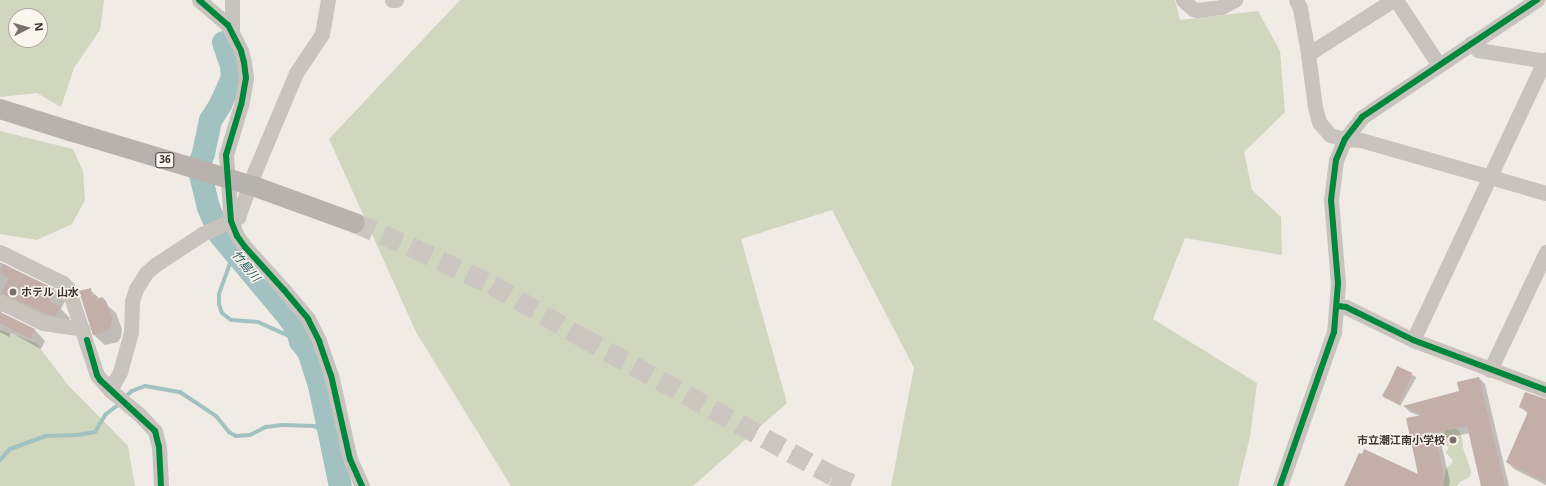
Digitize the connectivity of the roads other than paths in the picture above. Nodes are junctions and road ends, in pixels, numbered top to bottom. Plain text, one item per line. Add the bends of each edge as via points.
1 (199, 0) edge
2 (232, 0) edge
3 (328, 0) edge
4 (392, 0) edge
5 (396, 0) edge
6 (1183, 0) edge
7 (1235, 0) edge
8 (1296, 0) edge
9 (1393, 0) edge
10 (1396, 0) edge
11 (1537, 0) edge
12 (232, 33) junction
13 (1471, 43) junction
14 (1308, 54) junction
15 (1545, 61) edge
16 (1439, 65) junction
17 (0, 110) edge
18 (1345, 139) junction
19 (1488, 177) junction
20 (1546, 193) edge
21 (355, 223) tunnel mouth
22 (221, 226) junction
23 (0, 252) edge
24 (1546, 252) edge
25 (0, 302) edge
26 (1338, 306) junction
27 (85, 334) junction
28 (1413, 340) junction
29 (1490, 370) junction
30 (110, 390) junction
31 (1546, 390) edge
32 (161, 486) edge
33 (362, 486) edge
34 (1280, 486) edge

1 - 12 street via 228,25
2 - 12 street
3 - 22 street via 322,34 296,73 238,217
4 - 5 street
6 - 7 street via 1197,10 1221,7
8 - 14 street via 1300,8
9 - 14 street
10 - 16 street
11 - 13 street
12 - 22 street via 241,51 246,78 226,155
13 - 15 street via 1478,50
13 - 16 street
14 - 18 street via 1319,122 1330,135
15 - 19 street
16 - 18 street via 1362,117
17 - 21 main road, 36, bridge via 256,187
18 - 19 street via 1361,140
18 - 26 street via 1336,160 1331,200
19 - 20 street
19 - 28 street
22 - 30 street via 155,265 141,281 132,301 130,339 120,372
22 - 33 street via 237,236 308,319 331,375 350,459
23 - 27 street via 66,285
24 - 29 street
25 - 27 street via 43,323
26 - 28 street via 1346,307
26 - 34 street via 1334,332
27 - 30 street via 97,374
28 - 29 street
29 - 31 street
30 - 32 street via 155,431 159,447

